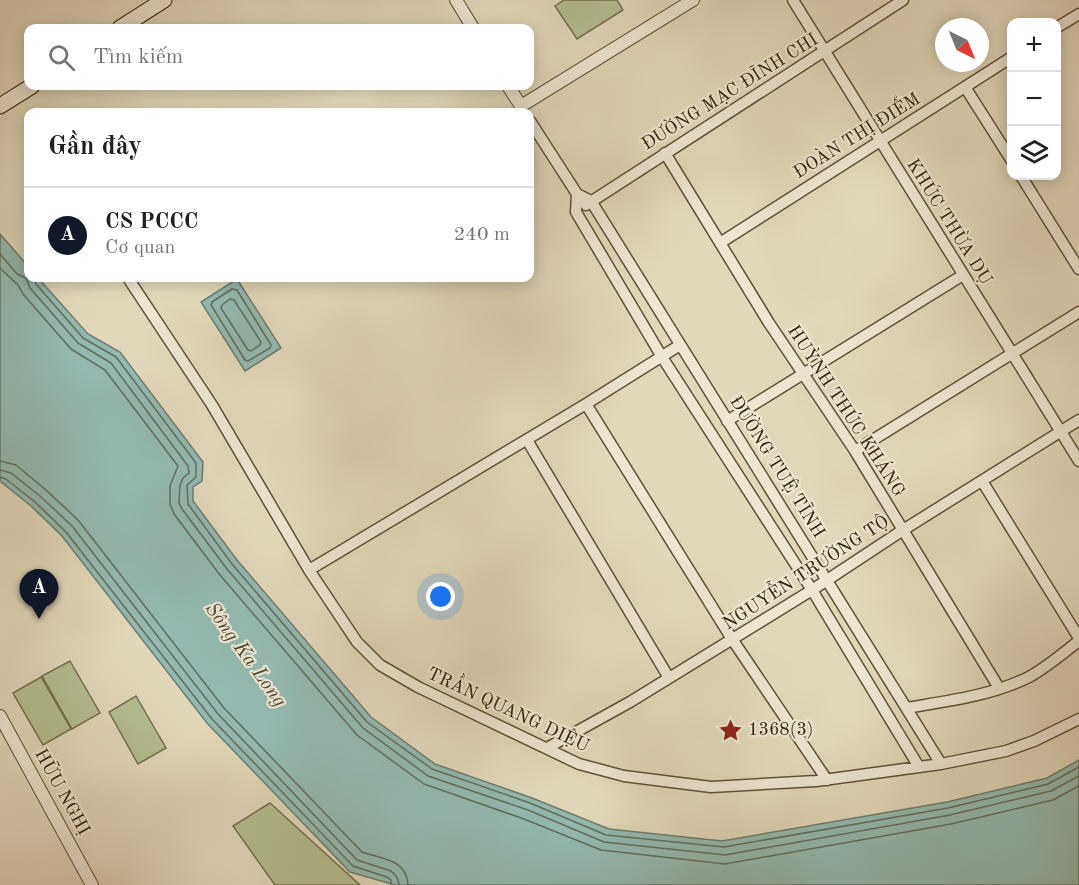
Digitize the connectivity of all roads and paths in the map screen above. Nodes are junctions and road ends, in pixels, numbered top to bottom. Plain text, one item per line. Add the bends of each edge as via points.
1 (164, 0) edge
2 (456, 0) edge
3 (693, 0) edge
4 (793, 0) edge
5 (903, 0) edge
6 (1079, 14) edge
7 (126, 24) edge
8 (471, 24) edge
9 (1061, 25) edge
10 (825, 51) junction
11 (1007, 60) edge
12 (965, 87) junction
13 (26, 90) edge
14 (510, 90) edge
15 (0, 106) edge
16 (521, 108) edge
17 (525, 108) edge
18 (534, 127) edge
19 (880, 142) junction
20 (665, 153) junction
21 (1007, 155) edge
22 (1023, 180) edge
23 (577, 194) junction
24 (591, 201) junction
25 (576, 212) junction
26 (720, 243) junction
27 (1079, 269) edge
28 (963, 274) junction
29 (131, 282) edge
30 (1079, 312) edge
31 (680, 345) junction
32 (1012, 353) junction
33 (662, 357) junction
34 (803, 374) junction
35 (586, 404) junction
36 (1079, 420) edge
37 (727, 421) junction
38 (1061, 432) junction
39 (527, 440) junction
40 (855, 451) junction
41 (1079, 461) edge
42 (982, 481) junction
43 (903, 530) junction
44 (309, 570) junction
45 (826, 581) junction
46 (812, 590) junction
47 (732, 639) junction
48 (1079, 640) edge
49 (669, 678) junction
50 (999, 688) junction
51 (906, 708) junction
52 (0, 716) edge
53 (1079, 719) edge
54 (547, 748) junction
55 (941, 764) junction
56 (919, 767) junction
57 (826, 780) junction
58 (92, 885) edge

1 - 7 main road
2 - 8 street
3 - 17 street
4 - 10 street, KHÚC THỪA DỤ
5 - 10 street, ĐƯỜNG MẠC ĐĨNH CHI
6 - 9 street
10 - 19 street, KHÚC THỪA DỤ
10 - 20 street, ĐƯỜNG MẠC ĐĨNH CHI
11 - 12 street, ĐOÀN THỊ ĐIỂM
12 - 19 street, ĐOÀN THỊ ĐIỂM
12 - 21 street
13 - 15 main road
14 - 16 street
18 - 23 street
19 - 26 street, ĐOÀN THỊ ĐIỂM
19 - 28 street, KHÚC THỪA DỤ
20 - 24 street, ĐƯỜNG MẠC ĐĨNH CHI
20 - 26 street, HUỲNH THÚC KHÁNG
22 - 27 street
23 - 24 street
23 - 25 street
24 - 25 street, ĐƯỜNG MẠC ĐĨNH CHI
24 - 31 street, ĐƯỜNG TUỆ TĨNH
25 - 33 street, ĐƯỜNG TUỆ TĨNH
26 - 34 street, HUỲNH THÚC KHÁNG
28 - 32 street, KHÚC THỪA DỤ
28 - 34 street
29 - 44 street, TRẦN QUANG DIỆU via 212,405
30 - 32 street
31 - 33 street
31 - 37 street, ĐƯỜNG TUỆ TĨNH
32 - 38 street, KHÚC THỪA DỤ
32 - 40 street
33 - 35 street
33 - 46 street, ĐƯỜNG TUỆ TĨNH
34 - 37 street
34 - 40 street, HUỲNH THÚC KHÁNG
35 - 39 street
35 - 47 street
36 - 38 street, NGUYỄN TRƯỜNG TỘ
37 - 45 street, ĐƯỜNG TUỆ TĨNH
38 - 41 street, KHÚC THỪA DỤ
38 - 42 street, NGUYỄN TRƯỜNG TỘ
39 - 44 street
39 - 49 street
40 - 43 street, HUỲNH THÚC KHÁNG
42 - 43 street, NGUYỄN TRƯỜNG TỘ
42 - 48 street
43 - 45 street, NGUYỄN TRƯỜNG TỘ
43 - 50 street, HUỲNH THÚC KHÁNG
44 - 54 street, TRẦN QUANG DIỆU via 357,642 380,665
45 - 46 street, NGUYỄN TRƯỜNG TỘ
45 - 51 street, ĐƯỜNG TUỆ TĨNH
46 - 47 street, NGUYỄN TRƯỜNG TỘ
46 - 56 street, ĐƯỜNG TUỆ TĨNH
47 - 49 street, NGUYỄN TRƯỜNG TỘ
47 - 57 street
48 - 50 street via 1031,676
49 - 54 street, NGUYỄN TRƯỜNG TỘ
50 - 51 street
51 - 55 street, ĐƯỜNG TUỆ TĨNH
52 - 58 street, HỮU NGHỊ
53 - 55 street, TRẦN QUANG DIỆU via 1006,751
54 - 57 street, TRẦN QUANG DIỆU via 579,764 673,783 711,787
55 - 56 street, TRẦN QUANG DIỆU
56 - 57 street, TRẦN QUANG DIỆU

